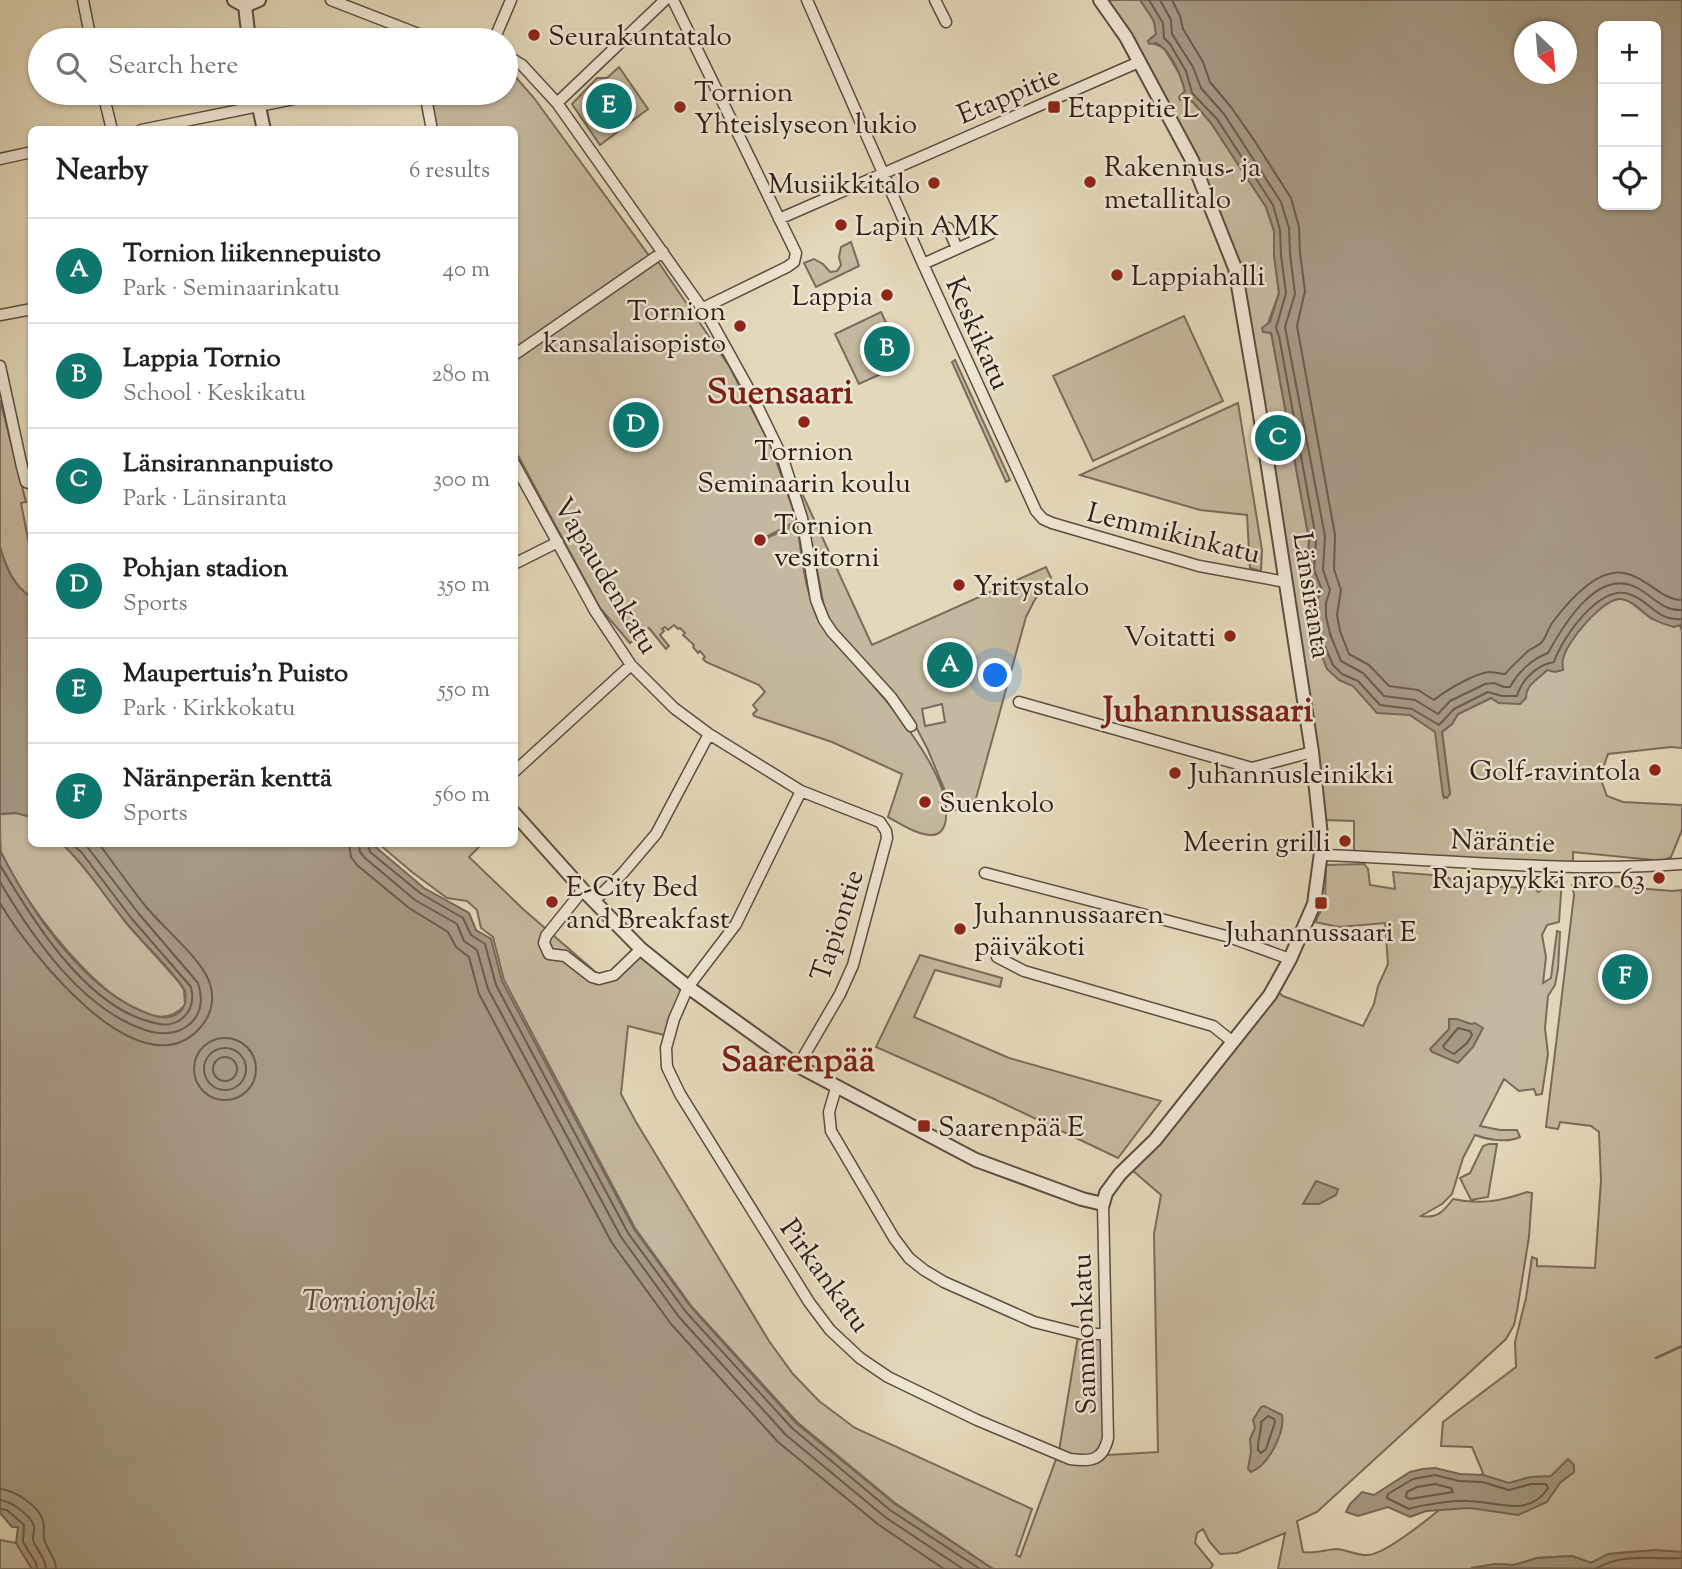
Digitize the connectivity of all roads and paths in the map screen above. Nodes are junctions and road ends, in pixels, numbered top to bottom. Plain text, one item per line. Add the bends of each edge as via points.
1 (83, 0) edge
2 (259, 0) edge
3 (331, 0) edge
4 (511, 0) edge
5 (665, 0) edge
6 (673, 0) edge
7 (807, 0) edge
8 (935, 0) edge
9 (1100, 0) edge
10 (239, 3) edge
11 (946, 22) dead end
12 (89, 28) edge
13 (245, 28) edge
14 (402, 28) edge
15 (499, 28) edge
16 (518, 62) edge
17 (1139, 62) junction
18 (557, 103) junction
19 (106, 105) edge
20 (235, 105) edge
21 (258, 105) edge
22 (427, 105) edge
23 (111, 126) edge
24 (156, 126) edge
25 (263, 126) edge
26 (431, 126) edge
27 (28, 153) edge
28 (0, 159) edge
29 (883, 173) junction
30 (779, 219) junction
31 (948, 228) dead end
32 (990, 234) dead end
33 (957, 248) junction
34 (663, 251) junction
35 (923, 264) junction
36 (704, 309) junction
37 (28, 310) edge
38 (0, 315) edge
39 (518, 352) edge
40 (0, 366) edge
41 (27, 466) edge
42 (520, 483) edge
43 (1052, 523) joint
44 (558, 542) junction
45 (518, 562) edge
46 (1286, 582) junction
47 (631, 665) junction
48 (1019, 702) dead end
49 (911, 726) dead end
50 (709, 734) junction
51 (1312, 752) junction
52 (518, 768) edge
53 (802, 790) junction
54 (518, 817) edge
55 (886, 831) joint
56 (1321, 855) junction
57 (1682, 864) edge
58 (985, 873) dead end
59 (583, 890) junction
60 (594, 901) junction
61 (641, 949) junction
62 (997, 957) dead end
63 (1290, 959) junction
64 (688, 987) junction
65 (1233, 1042) junction
66 (798, 1066) junction
67 (836, 1088) junction
68 (1103, 1204) junction
69 (1106, 1334) junction
70 (1096, 1458) joint

1 - 12 street
2 - 10 street via 251,5
3 - 14 street
4 - 15 street
5 - 18 street
6 - 30 street
7 - 29 street, Keskikatu
8 - 11 street
9 - 17 street, Länsiranta
10 - 13 street
16 - 18 street
17 - 29 street, Etappitie
17 - 46 street, Länsiranta via 1192,160 1235,268
18 - 34 street
19 - 23 street
20 - 24 street
21 - 25 street
22 - 26 street
27 - 28 street
29 - 30 street, Etappitie
29 - 35 street, Keskikatu
30 - 36 street via 796,253 794,262
31 - 33 street
32 - 33 street
33 - 35 street
34 - 36 street
34 - 39 street
35 - 43 street, Keskikatu via 1028,496 1043,519
36 - 49 street via 783,459 802,518 816,600 824,620
37 - 38 street
40 - 41 street
42 - 44 street, Vapaudenkatu
43 - 46 street, Lemmikinkatu via 1199,566
44 - 45 street
44 - 47 street, Vapaudenkatu
46 - 51 street, Länsiranta
47 - 50 street, Vapaudenkatu via 674,708
47 - 52 street
48 - 51 street via 1252,768
50 - 53 street, Vapaudenkatu
50 - 60 street via 656,834
51 - 56 street, Länsiranta
53 - 55 street, Vapaudenkatu via 880,822
53 - 64 street, Pirkankatu via 736,924
54 - 59 street
55 - 66 street, Tapiontie via 853,965
56 - 57 street, Näräntie via 1580,866
56 - 63 street, Länsiranta via 1314,904
58 - 63 street via 1226,936
59 - 60 street
59 - 61 street via 546,936 549,954 565,956 599,979 614,975
60 - 61 street
61 - 64 street
62 - 65 street via 1024,971 1213,1026
63 - 65 street, Länsiranta via 1270,995
64 - 66 street
64 - 70 street, Pirkankatu via 666,1048 667,1067 779,1256 830,1329 860,1358 977,1420 1070,1459
65 - 68 street, Länsiranta via 1155,1140 1120,1174
66 - 67 street
67 - 68 street via 976,1160
67 - 69 street via 831,1131 909,1258 944,1282 1034,1322 1082,1334
68 - 69 street, Sammonkatu
69 - 70 street, Sammonkatu via 1108,1438 1105,1451

